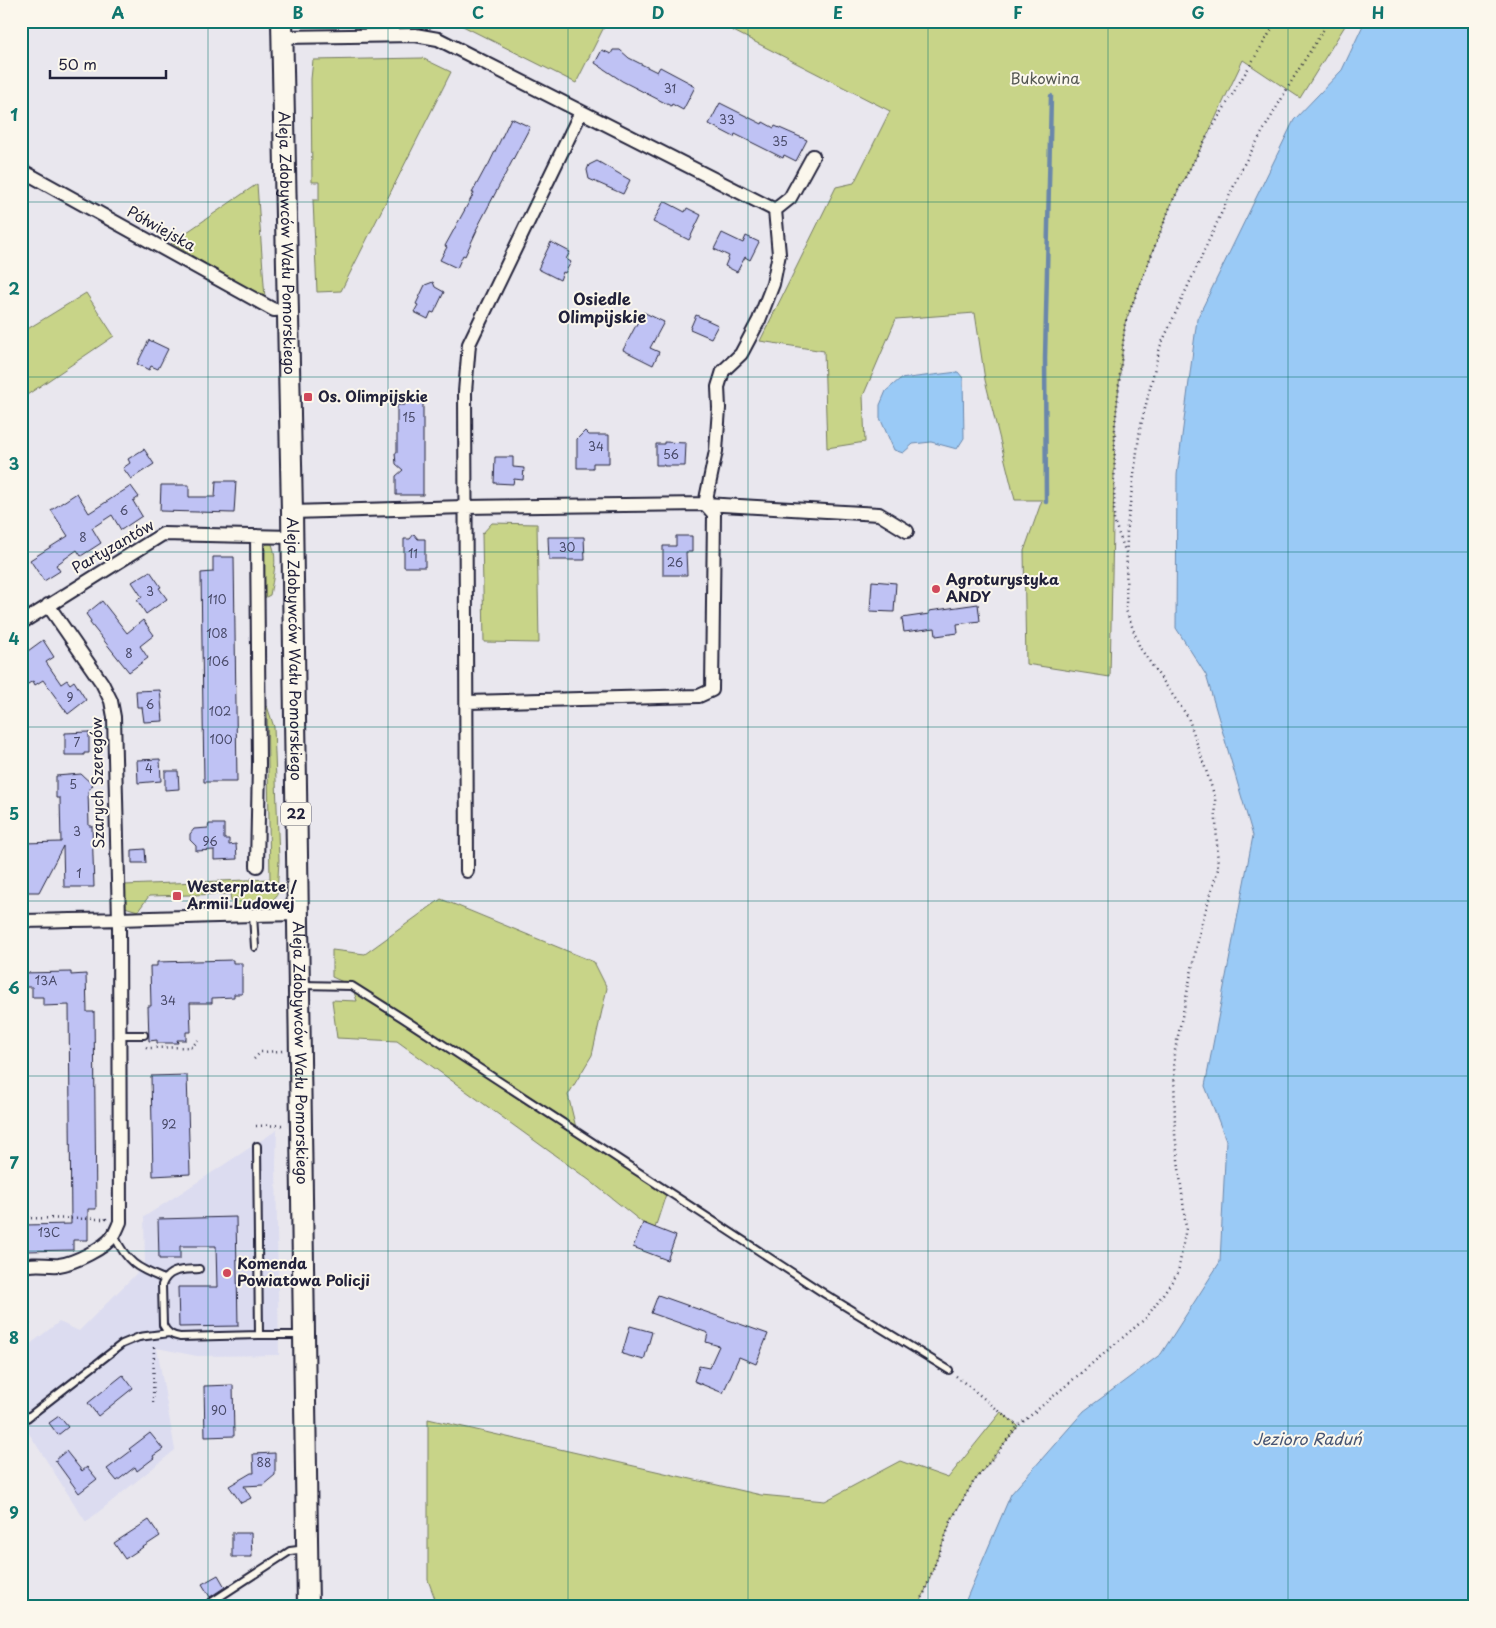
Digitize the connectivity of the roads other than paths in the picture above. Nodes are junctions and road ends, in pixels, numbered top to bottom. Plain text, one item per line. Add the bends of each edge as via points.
1 (282, 29) edge
2 (581, 112) junction
3 (813, 156) dead end
4 (21, 170) edge
5 (774, 210) junction
6 (287, 309) junction
7 (705, 504) junction
8 (466, 507) junction
9 (292, 512) junction
10 (907, 531) dead end
11 (256, 536) junction
12 (292, 537) junction
13 (48, 605) junction
14 (21, 623) edge
15 (468, 702) junction
16 (257, 866) road end
17 (467, 871) dead end
18 (297, 914) junction
19 (253, 915) junction
20 (119, 920) junction
21 (21, 921) edge
22 (255, 947) dead end
23 (299, 985) junction
24 (119, 1035) junction
25 (144, 1035) dead end
26 (257, 1146) dead end
27 (114, 1235) junction
28 (24, 1266) edge
29 (199, 1269) dead end
30 (164, 1280) junction
31 (169, 1333) junction
32 (259, 1335) junction
33 (303, 1335) junction
34 (949, 1370) road end
35 (27, 1418) dead end
36 (307, 1549) junction
37 (204, 1607) edge
38 (308, 1607) edge

1 - 2 street via 415,35 438,39
1 - 6 main road, Aleja Zdobywców Wału Pomorskiego / 22
2 - 5 street
2 - 8 street via 469,344 465,392
3 - 5 street via 790,198
4 - 6 street, Półwiejska via 274,310
5 - 7 street via 779,254 773,284 741,354 724,371 718,387 716,451
6 - 9 main road, Aleja Zdobywców Wału Pomorskiego / 22
7 - 8 street
7 - 10 street via 879,514
7 - 15 street via 714,514 712,690 699,696
8 - 9 street
8 - 15 street
9 - 12 main road, Aleja Zdobywców Wału Pomorskiego / 22
11 - 12 street, Partyzantów
11 - 13 street, Partyzantów via 163,534
11 - 16 street
12 - 18 main road, Aleja Zdobywców Wału Pomorskiego / 22
13 - 14 street, Partyzantów
13 - 20 street, Szarych Szeregów via 111,701
15 - 17 street
18 - 19 street
18 - 23 main road, Aleja Zdobywców Wału Pomorskiego / 22
19 - 20 street
19 - 22 lane
20 - 21 street
20 - 24 street, Szarych Szeregów
23 - 33 main road, Aleja Zdobywców Wału Pomorskiego / 22
23 - 34 lane via 352,986 825,1294
24 - 25 lane
24 - 27 street, Szarych Szeregów via 120,1222
26 - 32 lane
27 - 28 street via 105,1244 72,1262
27 - 30 lane via 130,1261
29 - 30 lane via 174,1271
30 - 31 lane via 163,1325
31 - 32 lane via 180,1337
31 - 35 lane via 139,1337 122,1344
32 - 33 lane
33 - 36 main road, Aleja Zdobywców Wału Pomorskiego / 22
36 - 37 lane via 290,1551
36 - 38 main road, Aleja Zdobywców Wału Pomorskiego / 22

